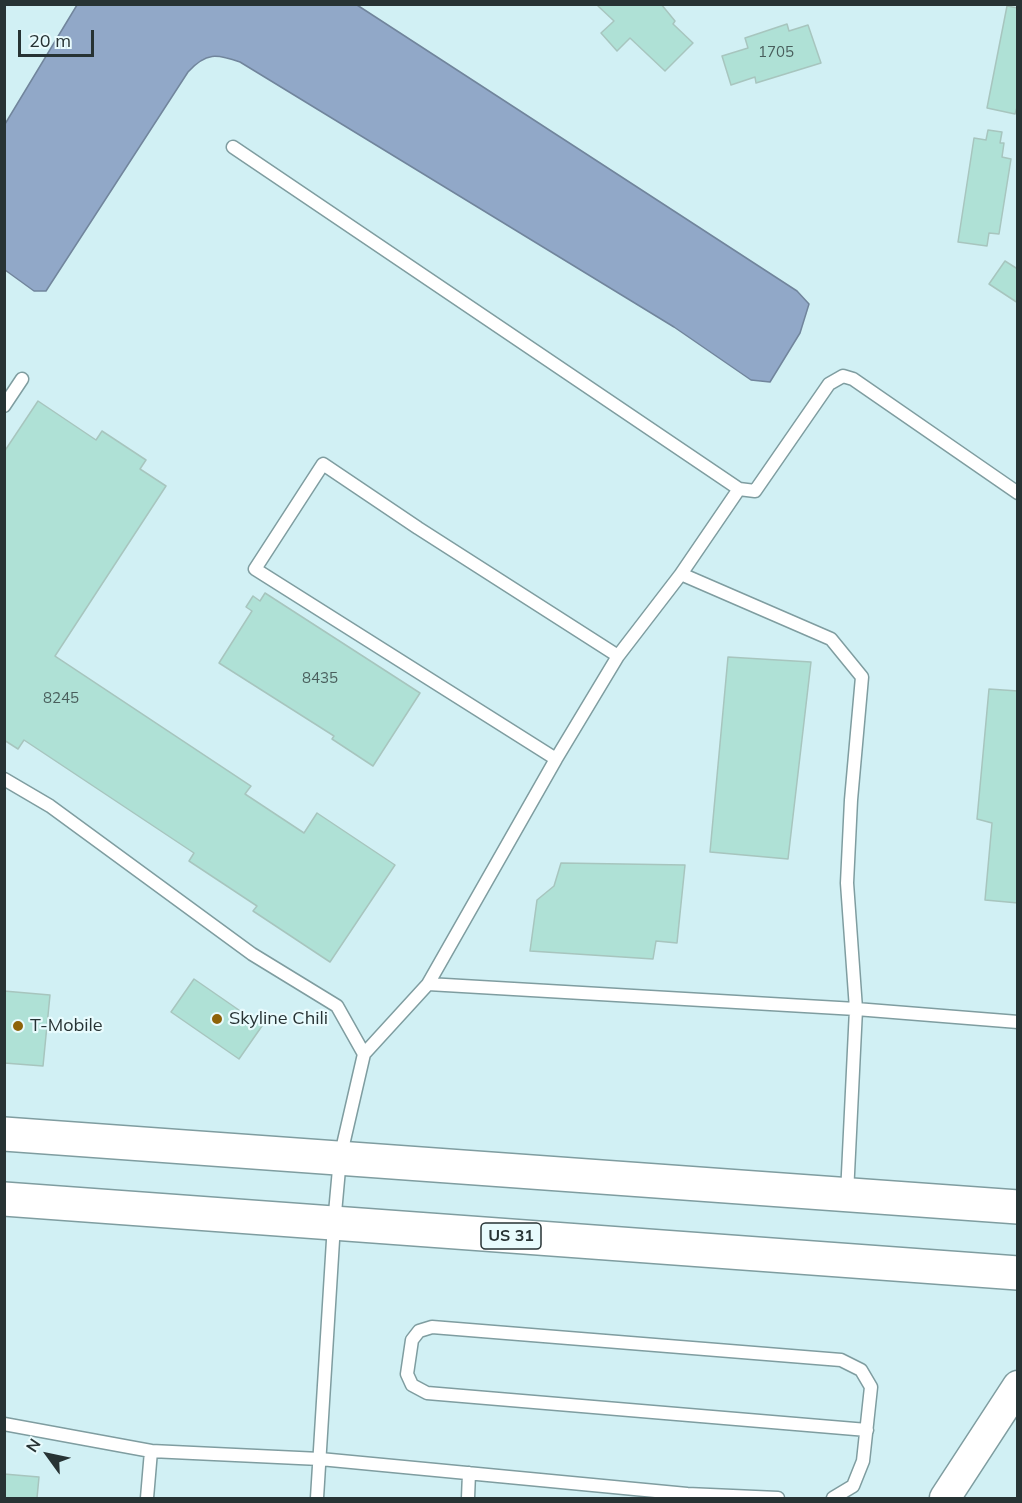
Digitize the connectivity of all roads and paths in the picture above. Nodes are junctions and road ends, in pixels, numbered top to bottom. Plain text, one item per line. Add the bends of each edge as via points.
1 (233, 147) dead end
2 (22, 379) dead end
3 (4, 406) edge
4 (739, 489) junction
5 (1017, 493) edge
6 (681, 574) junction
7 (618, 656) junction
8 (556, 759) junction
9 (4, 779) edge
10 (428, 984) junction
11 (856, 1009) junction
12 (1017, 1022) edge
13 (364, 1054) junction
14 (4, 1134) edge
15 (340, 1158) junction
16 (847, 1195) junction
17 (4, 1200) edge
18 (1017, 1207) edge
19 (333, 1224) junction
20 (1017, 1274) edge
21 (1017, 1386) edge
22 (4, 1424) edge
23 (867, 1430) junction
24 (151, 1451) junction
25 (320, 1459) junction
26 (469, 1473) junction
27 (686, 1496) edge
28 (147, 1498) edge
29 (317, 1498) edge
30 (468, 1498) edge
31 (778, 1498) edge
32 (833, 1498) edge
33 (945, 1498) edge

1 - 4 lane
2 - 3 lane
4 - 5 lane via 755,491 829,384 843,376 853,379
4 - 6 lane
6 - 7 lane
6 - 11 lane via 831,639 862,677 847,883
7 - 8 lane
7 - 8 lane via 323,464 255,569
8 - 10 lane
9 - 13 lane via 50,806 252,954 337,1006
10 - 11 lane
10 - 13 lane
11 - 12 lane
11 - 16 lane
13 - 15 lane
14 - 15 main road
15 - 16 main road
15 - 19 lane
16 - 18 main road
17 - 19 main road, US 31
19 - 20 main road, US 31
19 - 25 lane
21 - 33 street
22 - 24 lane
23 - 23 lane via 872,1388 861,1370 841,1360 432,1327 419,1331 412,1340 407,1374 412,1384 427,1393
23 - 32 lane via 863,1461 853,1486
24 - 25 lane
24 - 28 lane
25 - 26 lane
25 - 29 lane
26 - 27 lane
26 - 30 lane
27 - 31 lane

